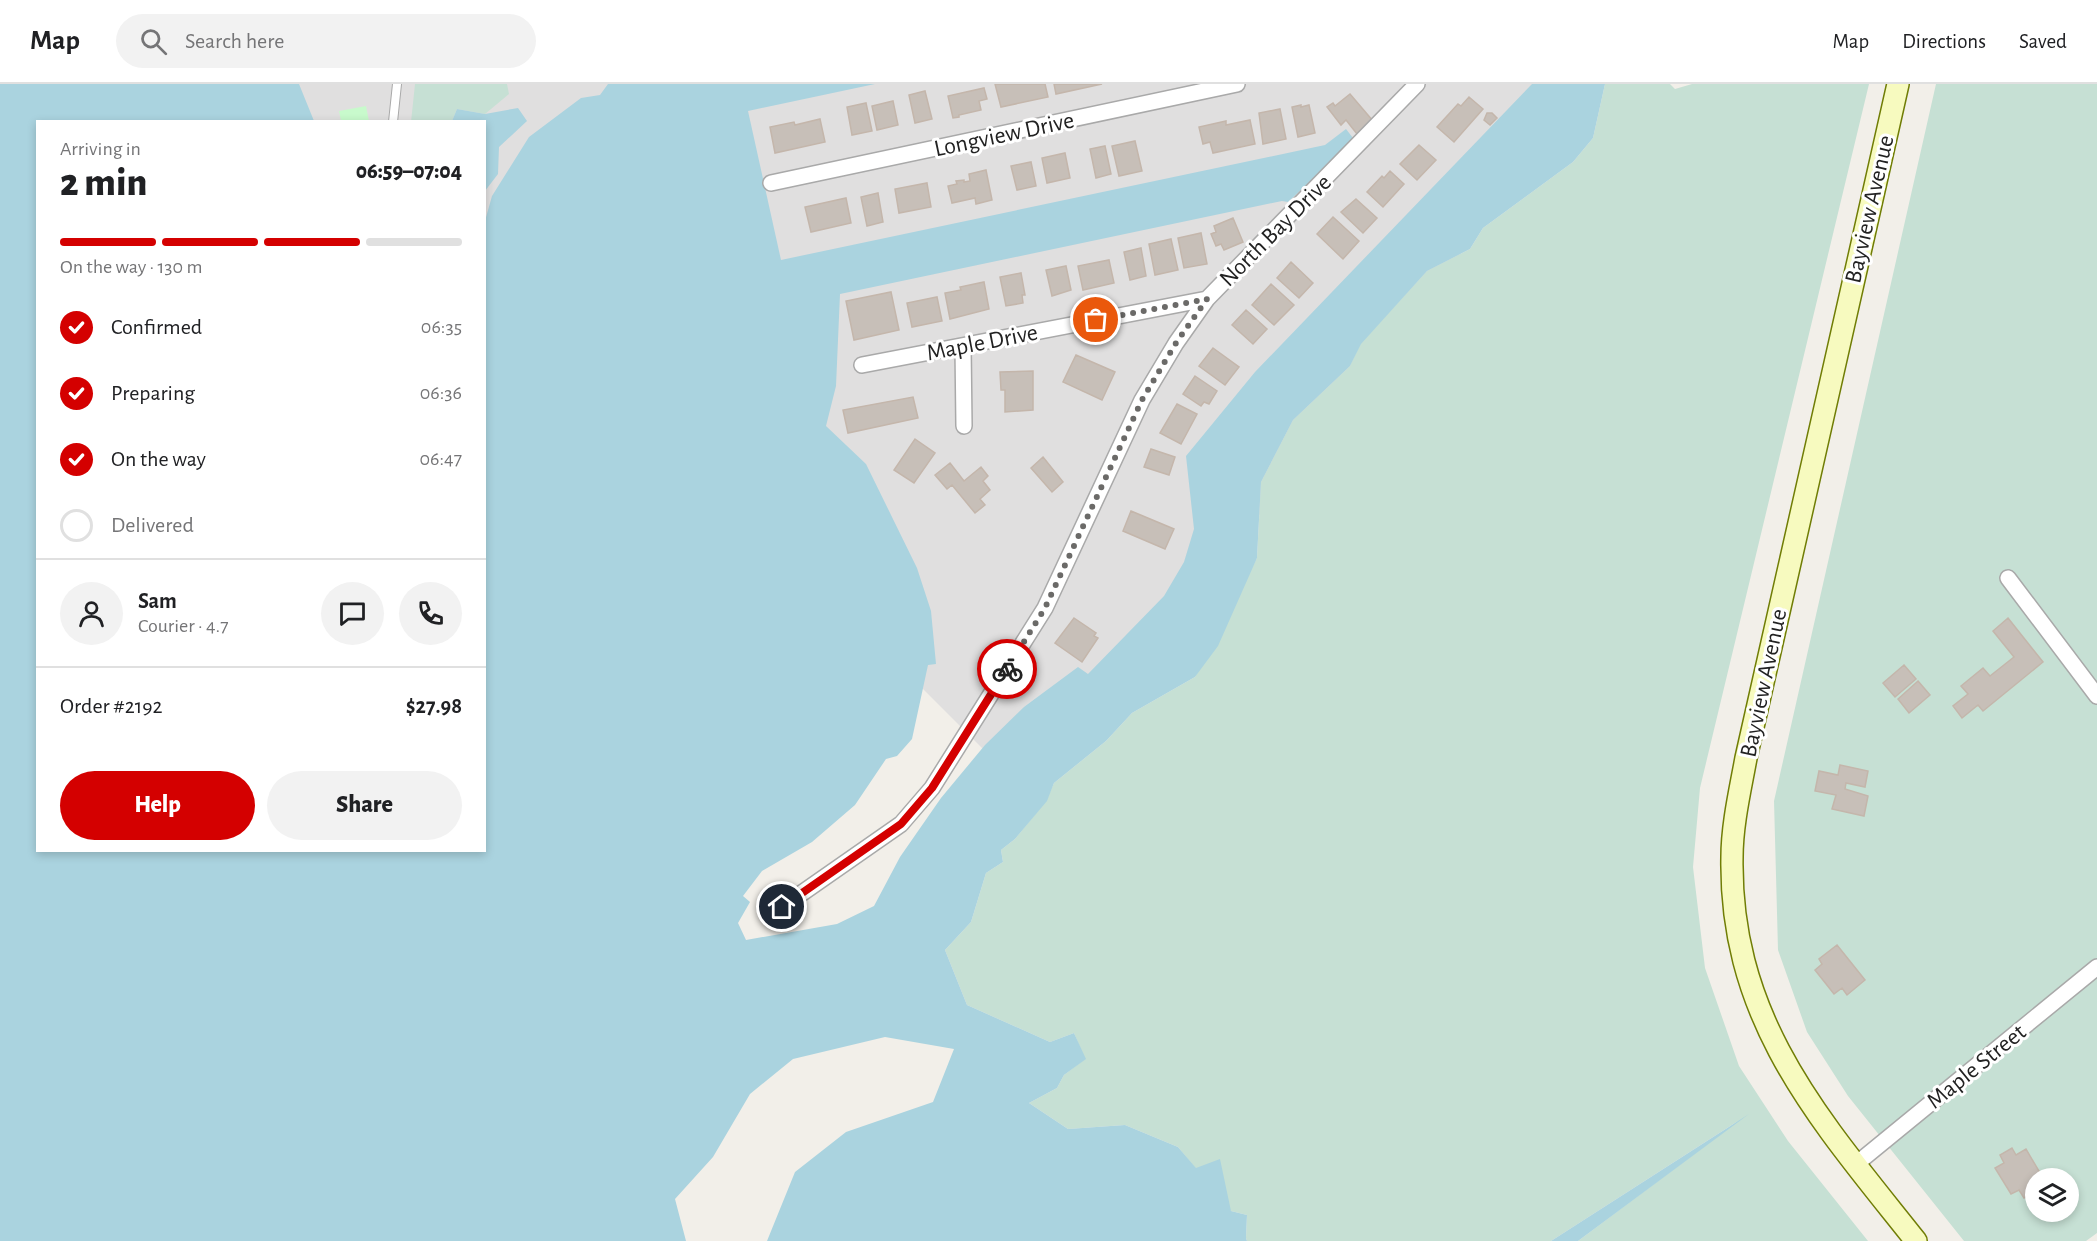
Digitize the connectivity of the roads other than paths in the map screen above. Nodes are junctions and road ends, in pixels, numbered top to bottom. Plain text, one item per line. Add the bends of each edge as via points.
1 (397, 84) edge
2 (1237, 84) edge
3 (1417, 84) edge
4 (1898, 84) edge
5 (393, 120) edge
6 (771, 183) dead end
7 (1207, 299) junction
8 (963, 346) junction
9 (862, 365) dead end
10 (963, 426) dead end
11 (2008, 578) dead end
12 (2097, 696) edge
13 (782, 907) dead end
14 (2097, 967) edge
15 (1856, 1165) junction
16 (1916, 1241) edge

1 - 5 lane
2 - 6 street, Longview Drive
3 - 7 street, North Bay Drive
4 - 15 main road, Bayview Avenue via 1746,758 1732,856 1734,915 1740,947 1769,1035 1789,1072
7 - 8 street, Maple Drive
7 - 13 street, North Bay Drive via 1142,400 1045,608 932,788 901,824
8 - 9 street, Maple Drive
8 - 10 street
11 - 12 street
14 - 15 street, Maple Street
15 - 16 main road, Bayview Avenue

